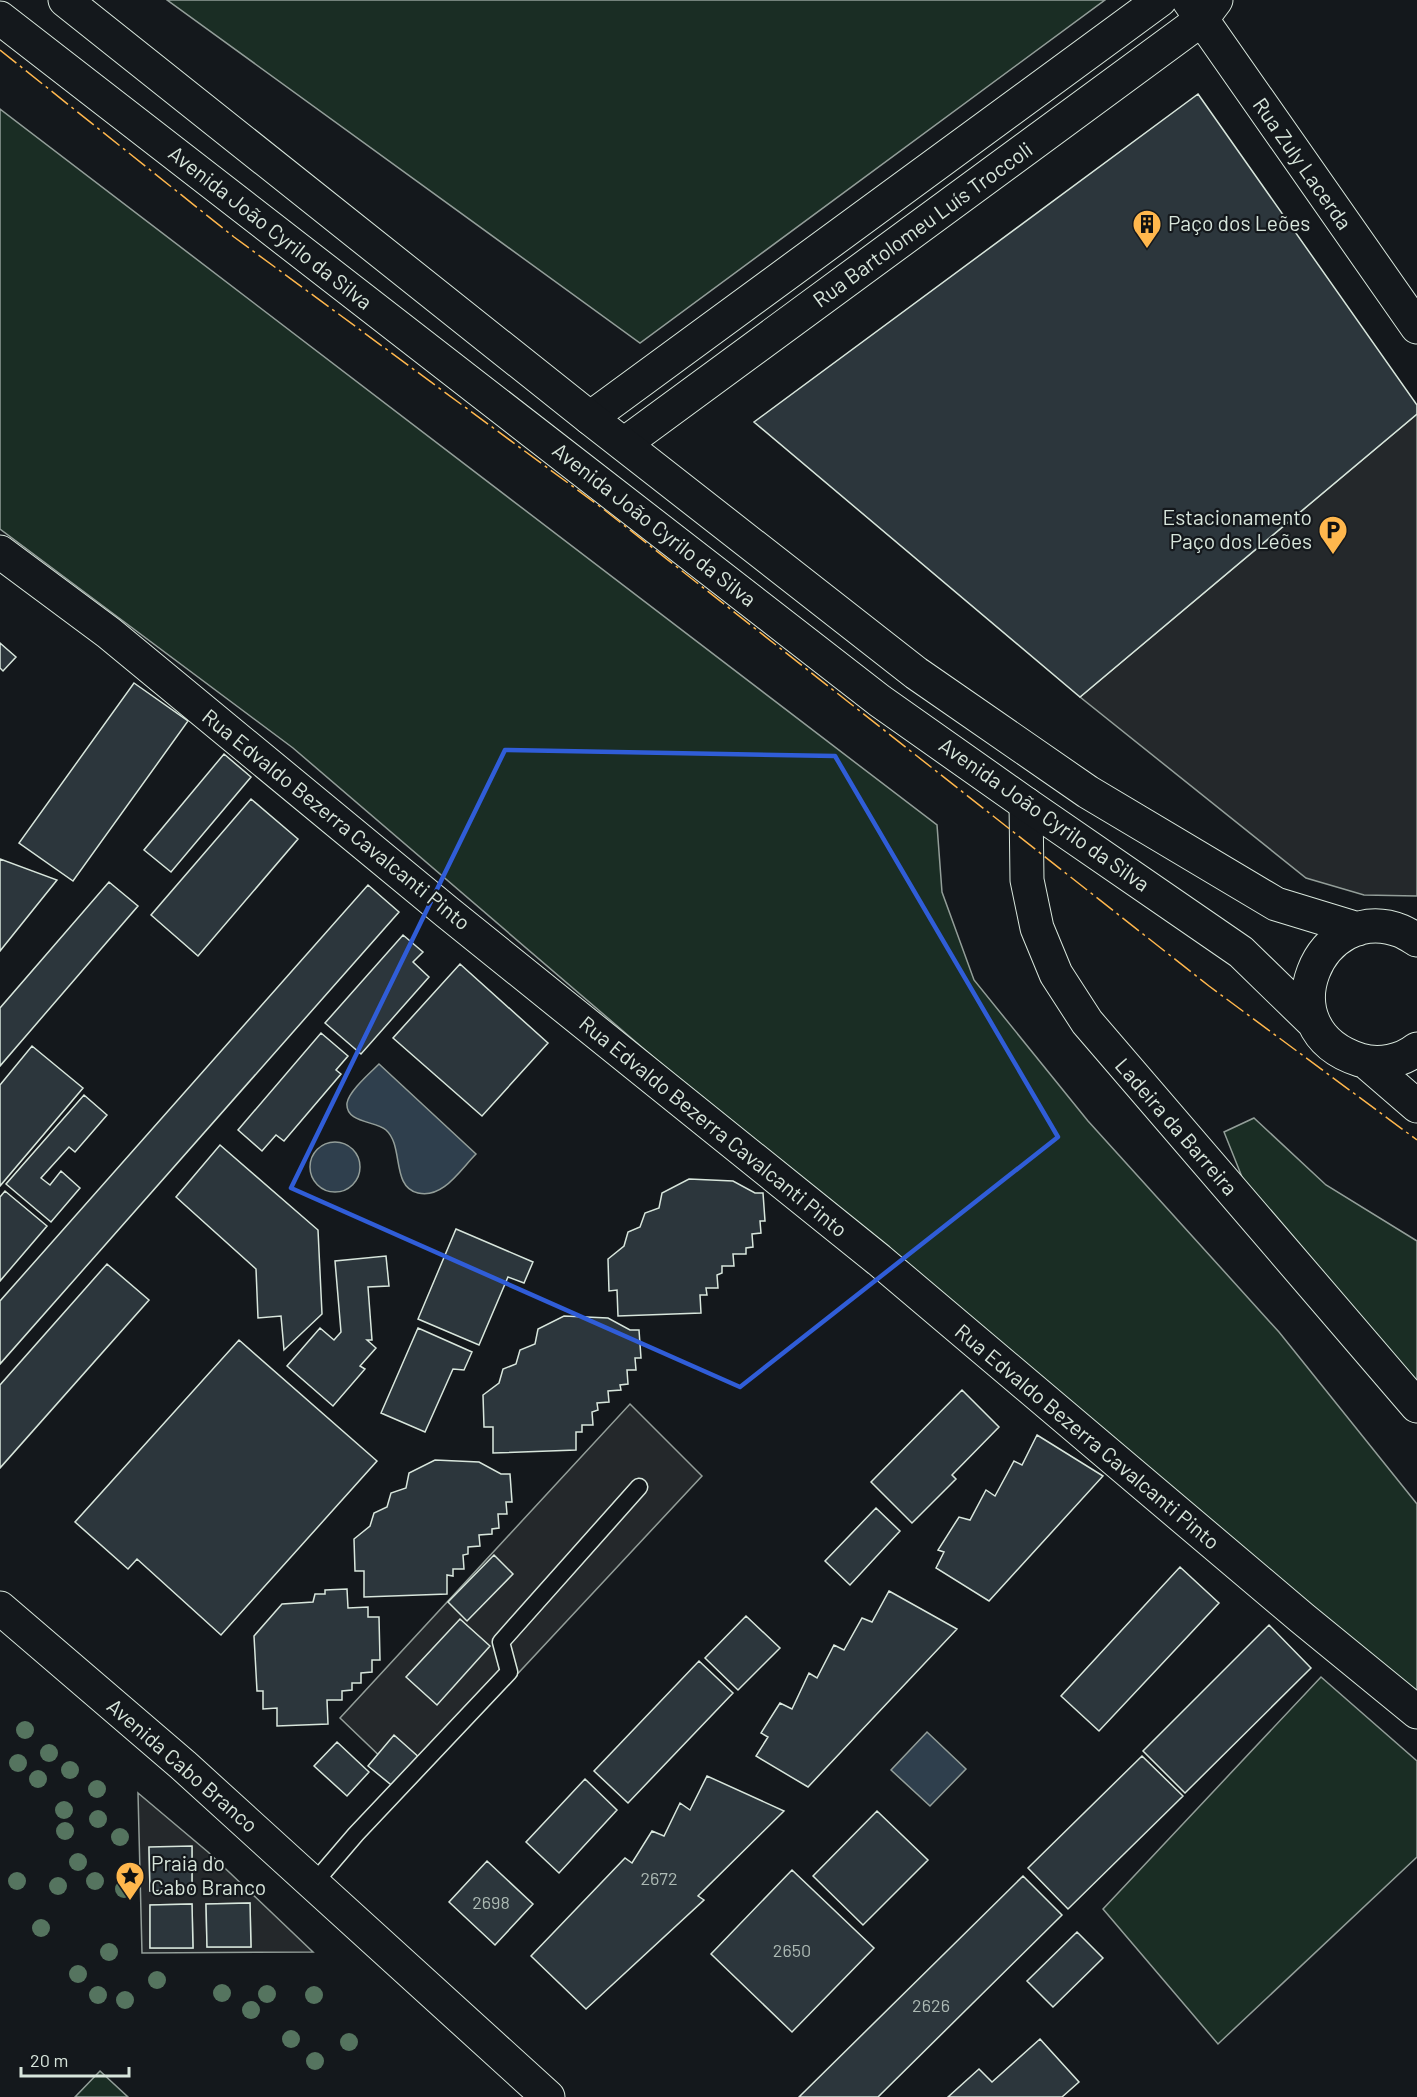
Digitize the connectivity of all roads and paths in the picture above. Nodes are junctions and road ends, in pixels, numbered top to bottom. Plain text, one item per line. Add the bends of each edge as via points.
1 (65, 0) edge
2 (1160, 0) edge
3 (1202, 7) edge
4 (0, 18) edge
5 (1417, 327) edge
6 (590, 418) junction
7 (624, 444) junction
8 (0, 552) edge
9 (1026, 804) junction
10 (1358, 929) junction
11 (1412, 932) edge
12 (1314, 1023) junction
13 (1417, 1049) edge
14 (1366, 1062) junction
15 (1417, 1106) edge
16 (1417, 1406) edge
17 (639, 1487) dead end
18 (0, 1608) edge
19 (1417, 1712) edge
20 (314, 1883) junction
21 (548, 2097) edge

1 - 6 main road, Avenida João Cyrilo da Silva
2 - 6 main road, Rua Bartolomeu Luís Troccoli
3 - 5 main road, Rua Zuly Lacerda
3 - 7 main road, Rua Bartolomeu Luís Troccoli
4 - 9 main road, Avenida João Cyrilo da Silva via 880,701
6 - 7 main road, Avenida João Cyrilo da Silva
7 - 10 main road, Avenida João Cyrilo da Silva via 916,673 1088,792 1276,904
8 - 19 main road, Rua Edvaldo Bezerra Cavalcanti Pinto via 109,633 456,920 879,1260
9 - 12 main road, Avenida João Cyrilo da Silva via 1241,951
9 - 16 main road, Ladeira da Barreira via 1027,880 1037,928 1056,974 1087,1022
10 - 11 main road via 1379,927
10 - 12 main road via 1336,939 1320,956 1310,977 1308,1000
12 - 14 main road, Avenida João Cyrilo da Silva via 1326,1042 1344,1055
13 - 14 main road via 1389,1062
14 - 15 main road
17 - 20 lane via 501,1642 509,1672
18 - 20 main road, Avenida Cabo Branco
20 - 21 main road, Avenida Cabo Branco

